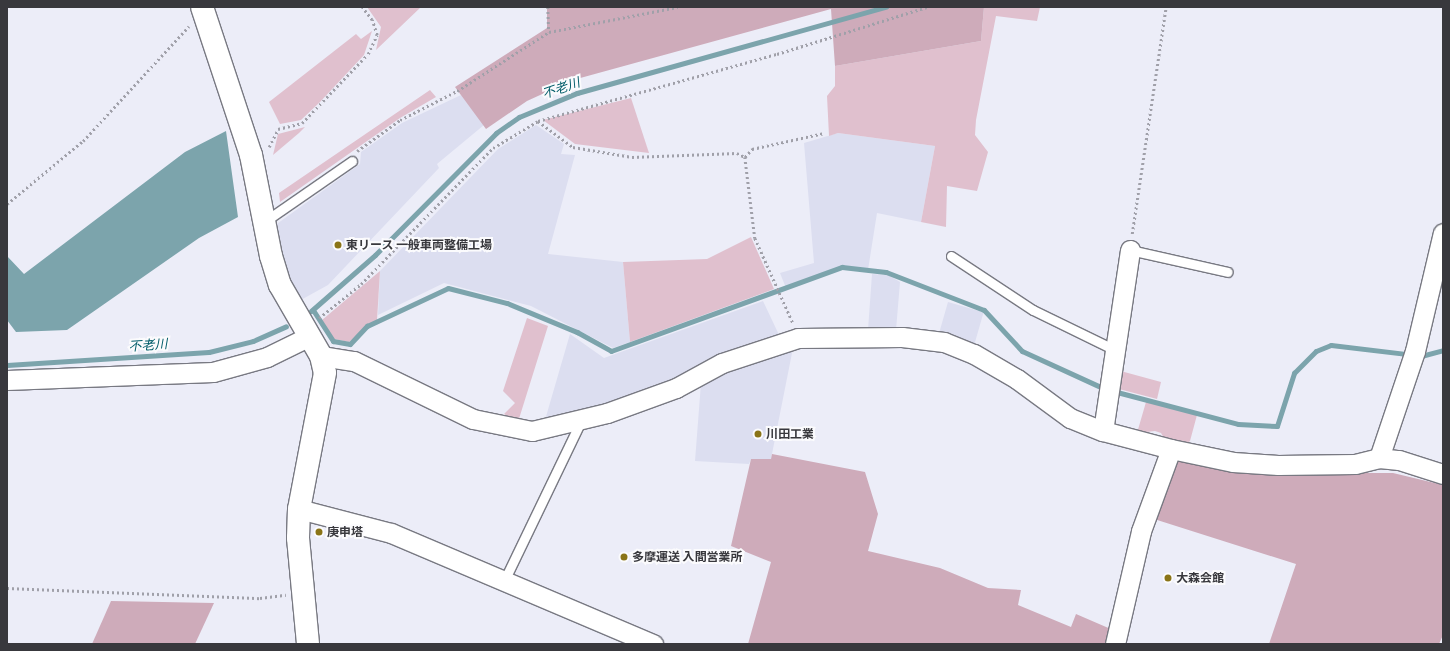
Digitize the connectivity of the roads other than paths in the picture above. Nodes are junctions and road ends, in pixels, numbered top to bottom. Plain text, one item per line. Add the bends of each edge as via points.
1 (206, 9) edge
2 (352, 161) road end
3 (264, 222) junction
4 (1443, 234) edge
5 (1130, 250) joint
6 (951, 256) dead end
7 (1228, 272) dead end
8 (308, 337) junction
9 (1115, 350) junction
10 (321, 356) junction
11 (7, 380) edge
12 (581, 421) junction
13 (1103, 431) junction
14 (1171, 449) junction
15 (1379, 458) junction
16 (1443, 474) edge
17 (299, 508) junction
18 (504, 581) junction
19 (308, 644) edge
20 (653, 644) edge
21 (1114, 644) edge

1 - 3 street via 251,155
2 - 3 lane
3 - 8 street via 280,285
4 - 15 street via 1416,352
5 - 7 lane
5 - 9 street
6 - 9 lane via 1033,310
8 - 10 street
8 - 11 street via 267,357 212,372
9 - 13 street
10 - 12 street via 354,361 473,418 511,429 532,431
10 - 17 street via 323,390
12 - 13 street via 676,388 740,356 798,338 850,335 944,342 974,354 1017,379 1070,418
12 - 18 lane
13 - 14 street
14 - 15 street via 1233,462 1278,465 1355,464
14 - 21 street via 1141,531
15 - 16 street
17 - 18 street via 391,533
17 - 19 street via 302,594
18 - 20 street

